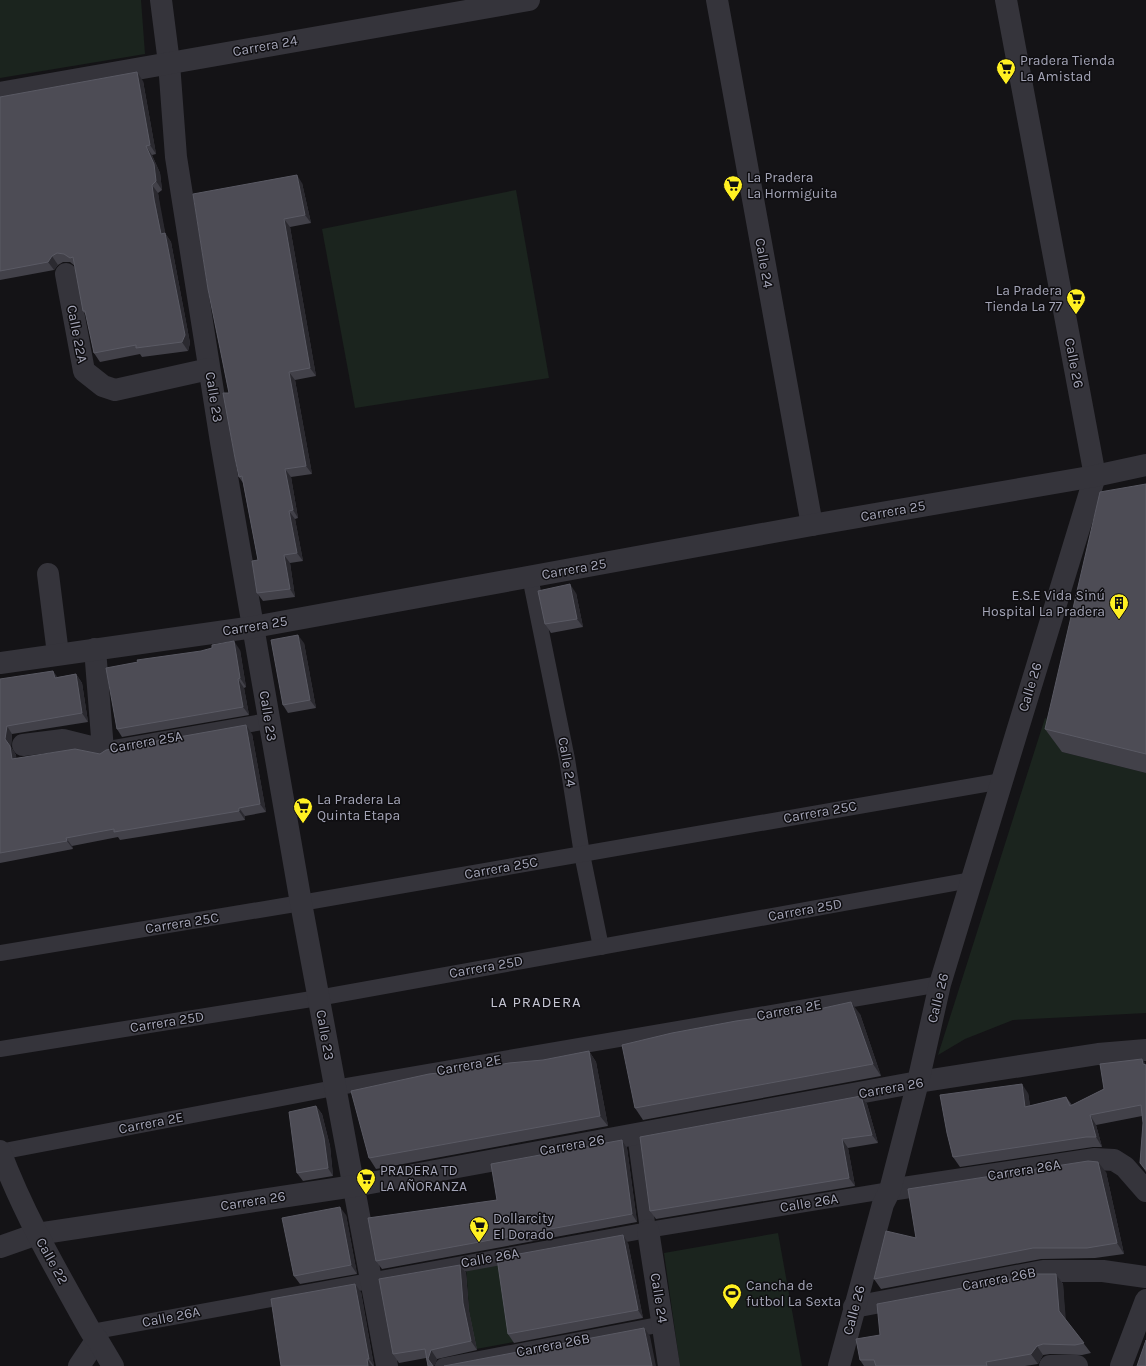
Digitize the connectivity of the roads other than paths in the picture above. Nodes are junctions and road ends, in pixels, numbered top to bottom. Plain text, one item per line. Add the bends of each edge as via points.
1 (162, 0) edge
2 (529, 0) edge
3 (717, 0) edge
4 (1006, 0) edge
5 (169, 63) junction
6 (0, 93) edge
7 (66, 274) dead end
8 (210, 369) junction
9 (1146, 466) edge
10 (1095, 476) junction
11 (812, 525) junction
12 (48, 574) dead end
13 (530, 577) junction
14 (254, 627) junction
15 (94, 649) junction
16 (58, 654) junction
17 (0, 663) edge
18 (268, 721) junction
19 (23, 745) dead end
20 (103, 750) junction
21 (1002, 781) junction
22 (582, 854) junction
23 (972, 880) junction
24 (301, 903) junction
25 (601, 947) junction
26 (0, 953) edge
27 (940, 984) junction
28 (318, 998) junction
29 (0, 1050) edge
30 (1146, 1050) edge
31 (918, 1082) junction
32 (334, 1088) junction
33 (635, 1134) junction
34 (0, 1152) edge
35 (354, 1186) junction
36 (890, 1190) junction
37 (1146, 1191) edge
38 (648, 1230) junction
39 (36, 1234) junction
40 (0, 1246) edge
41 (1146, 1277) edge
42 (371, 1280) junction
43 (1146, 1300) edge
44 (854, 1307) junction
45 (663, 1324) junction
46 (94, 1335) junction
47 (79, 1366) edge
48 (113, 1366) edge
49 (387, 1366) edge
50 (443, 1366) edge
51 (669, 1366) edge
52 (839, 1366) edge
53 (1050, 1366) edge
54 (1077, 1366) edge
55 (1120, 1366) edge

1 - 5 street, Calle 23
2 - 5 street, Carrera 24
3 - 11 street, Calle 24
4 - 10 street, Calle 26
5 - 6 street, Carrera 24
5 - 8 street, Calle 23 via 176,157
7 - 8 street, Calle 22A via 84,371 103,386 115,390
8 - 14 street, Calle 23
9 - 10 street, Carrera 25
10 - 11 street, Carrera 25
10 - 21 street, Calle 26
11 - 13 street, Carrera 25
12 - 16 street
13 - 14 street, Carrera 25
13 - 22 street, Calle 24 via 567,759
14 - 15 street, Carrera 25
14 - 18 street, Calle 23
15 - 16 street, Carrera 25
15 - 20 street
16 - 17 street, Carrera 25
18 - 20 street, Carrera 25A
18 - 24 street, Calle 23
19 - 20 street, Carrera 25A via 63,740
21 - 22 street, Carrera 25C
21 - 23 street, Calle 26
22 - 24 street, Carrera 25C
22 - 25 street, Calle 24
23 - 25 street, Carrera 25D
23 - 27 street, Calle 26
24 - 26 street, Carrera 25C
24 - 28 street, Calle 23
25 - 28 street, Carrera 25D
27 - 31 street, Calle 26
27 - 32 street, Carrera 2E
28 - 29 street, Carrera 25D
28 - 32 street, Calle 23
30 - 31 street, Carrera 26 via 1098,1054
31 - 33 street, Carrera 26
31 - 36 street, Calle 26
32 - 34 street, Carrera 2E
32 - 35 street, Calle 23
33 - 35 street, Carrera 26
33 - 38 street
34 - 39 street, Calle 22
35 - 39 street, Carrera 26
35 - 42 street, Calle 23
36 - 37 street, Carrera 26A via 1095,1159 1114,1160 1125,1167
36 - 38 street, Calle 26A
36 - 44 street, Calle 26 via 883,1204
38 - 42 street, Calle 26A
38 - 45 street, Calle 24
39 - 40 street, Carrera 26
39 - 46 street, Calle 22
41 - 44 street, Carrera 26B via 1103,1272 1043,1271
42 - 46 street, Calle 26A
42 - 49 street, Calle 23
43 - 55 street
44 - 52 street, Calle 26
45 - 50 street, Carrera 26B
45 - 51 street, Calle 24
46 - 47 street
46 - 48 street, Calle 22
53 - 54 street

